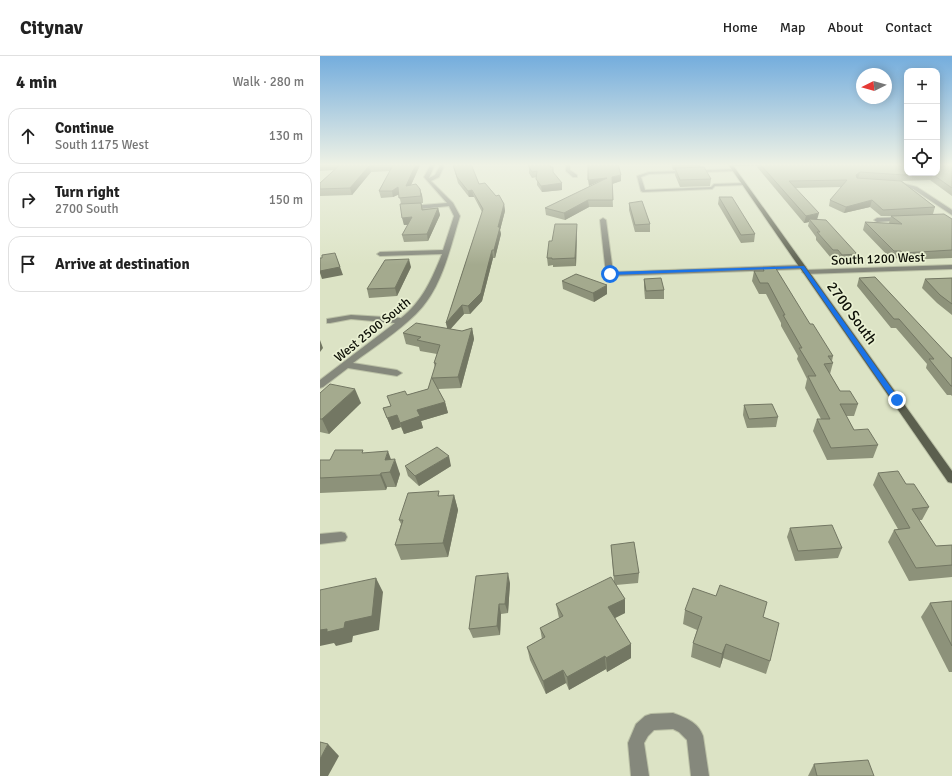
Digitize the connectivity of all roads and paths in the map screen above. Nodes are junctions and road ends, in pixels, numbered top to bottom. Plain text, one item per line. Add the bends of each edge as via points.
1 (445, 198) edge
2 (753, 198) edge
3 (926, 198) edge
4 (451, 204) junction
5 (401, 208) edge
6 (951, 215) edge
7 (913, 218) edge
8 (604, 220) dead end
9 (877, 220) dead end
10 (446, 252) junction
11 (380, 254) dead end
12 (952, 267) edge
13 (804, 270) junction
14 (330, 321) dead end
15 (403, 321) junction
16 (346, 365) junction
17 (397, 373) dead end
18 (320, 385) edge
19 (952, 478) edge
20 (341, 538) dead end
21 (320, 539) edge
22 (640, 776) edge
23 (700, 776) edge

1 - 4 street
2 - 13 main road, 2700 South
3 - 6 street
4 - 5 street
4 - 10 street, West 2500 South via 457,216
7 - 9 street
8 - 13 street, South 1200 West via 610,274
10 - 11 street
10 - 15 street, West 2500 South via 425,301
12 - 13 street, South 1200 West
13 - 19 main road, 2700 South
14 - 15 street via 351,317
15 - 16 street, West 2500 South
16 - 17 street
16 - 18 street, West 2500 South
20 - 21 street
22 - 23 street via 636,743 642,730 651,722 673,721 685,726 695,736

